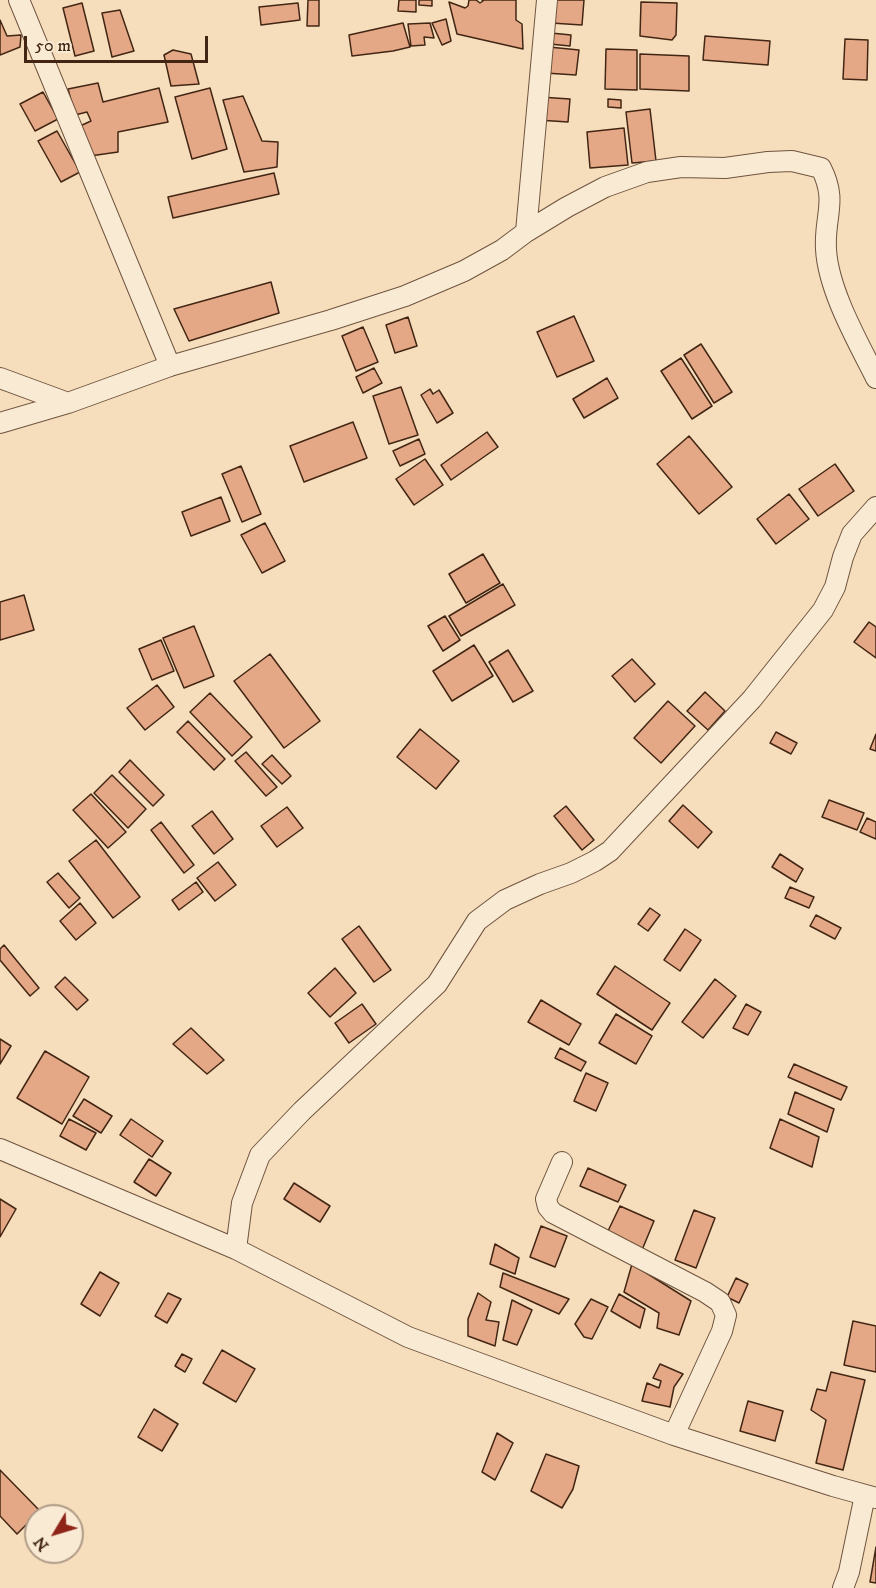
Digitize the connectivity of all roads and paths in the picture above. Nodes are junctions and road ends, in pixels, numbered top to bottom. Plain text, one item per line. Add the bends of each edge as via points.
1 (19, 0) edge
2 (547, 0) edge
3 (526, 232) junction
4 (170, 366) junction
5 (0, 378) edge
6 (876, 378) edge
7 (68, 403) junction
8 (0, 423) edge
9 (876, 507) edge
10 (0, 1149) edge
11 (562, 1162) dead end
12 (236, 1249) junction
13 (674, 1435) junction
14 (870, 1497) edge
15 (843, 1588) edge

1 - 4 street
2 - 3 street
3 - 4 street via 464,271 405,296
3 - 6 street via 605,187 647,172 792,161 821,168 830,196 826,250 831,275
4 - 7 street
5 - 7 street
7 - 8 street
9 - 12 street via 852,534 835,587 823,610 752,699 625,835 595,861 505,900 477,921 437,984 260,1155 242,1203
10 - 12 street
11 - 13 street via 546,1199 553,1213 705,1292 720,1302 726,1315
12 - 13 street via 408,1337
13 - 14 street
14 - 15 street

